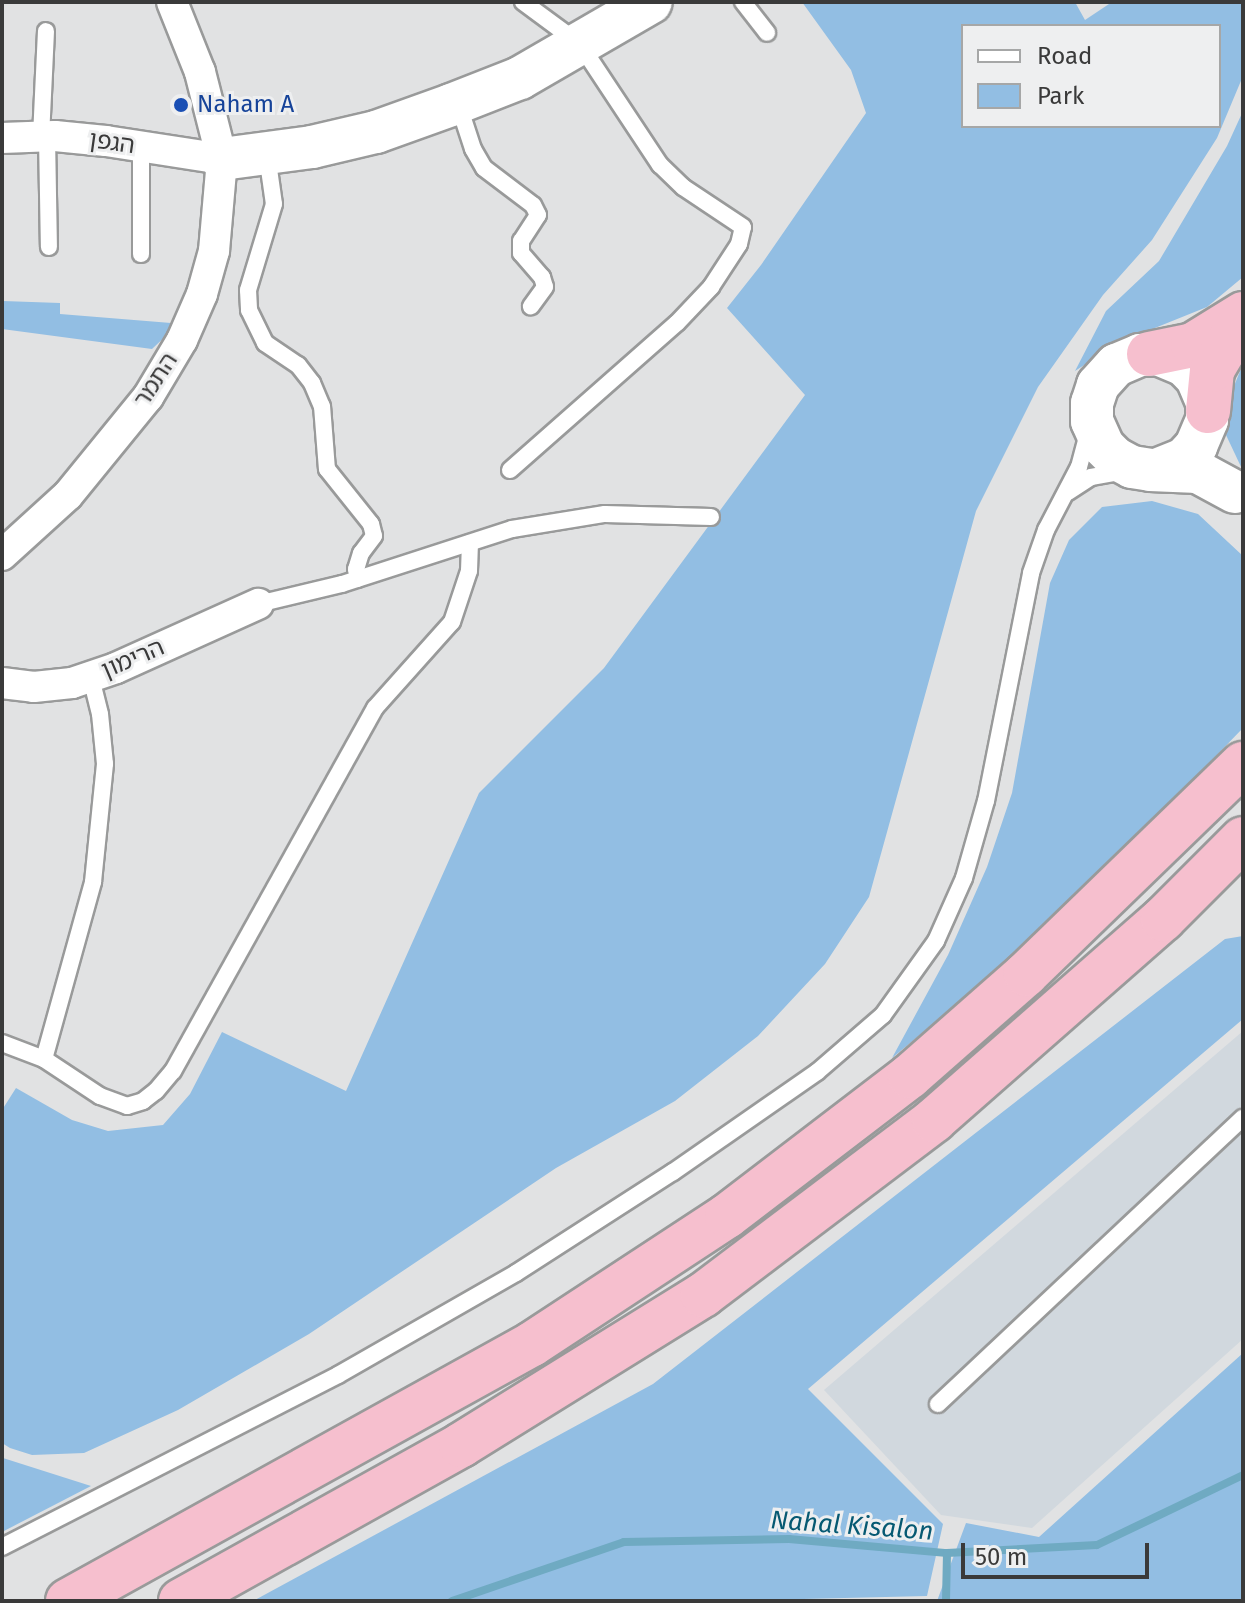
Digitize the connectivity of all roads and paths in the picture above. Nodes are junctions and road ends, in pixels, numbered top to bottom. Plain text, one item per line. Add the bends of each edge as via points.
1 (172, 2) edge
2 (523, 2) edge
3 (651, 2) edge
4 (743, 2) edge
5 (46, 31) dead end
6 (767, 33) dead end
7 (580, 44) junction
8 (458, 103) junction
9 (44, 137) junction
10 (2, 138) edge
11 (141, 147) junction
12 (267, 154) junction
13 (222, 159) junction
14 (49, 247) dead end
15 (141, 254) dead end
16 (531, 306) dead end
17 (1243, 316) edge
18 (1149, 354) junction
19 (1092, 412) junction
20 (1207, 416) junction
21 (1150, 469) junction
22 (510, 470) dead end
23 (1239, 496) edge
24 (1062, 499) junction
25 (711, 517) dead end
26 (470, 543) junction
27 (2, 555) edge
28 (358, 579) junction
29 (258, 604) joint
30 (91, 677) junction
31 (2, 683) edge
32 (1243, 764) edge
33 (1243, 839) edge
34 (1243, 886) edge
35 (1163, 919) junction
36 (2, 1043) edge
37 (44, 1059) junction
38 (1241, 1123) edge
39 (938, 1404) dead end
40 (2, 1547) edge
41 (68, 1601) edge
42 (181, 1601) edge

1 - 13 street, התמר via 200,72
2 - 7 lane
3 - 7 street
4 - 6 lane
5 - 9 lane
7 - 8 street via 520,78
7 - 22 lane via 660,165 743,227 739,244 711,287 677,323
8 - 12 street via 376,132
8 - 16 lane via 484,168 533,205 538,215 521,241 521,253 545,287
9 - 10 street, הגפן
9 - 11 street, הגפן
9 - 14 lane
11 - 13 street, הגפן
11 - 15 lane
12 - 13 street
12 - 28 lane via 274,204 248,290 249,310 265,343 298,365 312,383 322,406 327,469 371,524 374,536 361,553
13 - 27 street, התמר via 214,251 182,340 148,397 87,473
17 - 18 highway via 1193,345
17 - 20 highway via 1212,370
18 - 19 street via 1109,370 1098,385
18 - 20 street via 1176,360 1191,371 1205,394
19 - 21 street via 1108,453
19 - 24 lane via 1082,460
20 - 21 street via 1190,453
20 - 23 street via 1210,456
21 - 23 street via 1198,472
21 - 24 lane via 1091,477
24 - 40 lane via 1031,573 986,801 964,878 920,968 863,1035 673,1172 460,1307
25 - 26 lane via 605,514 512,529
26 - 28 lane
26 - 37 lane via 469,571 452,622 375,708 173,1071 143,1101 127,1106 100,1096
28 - 29 lane
29 - 30 street, הרימון
30 - 31 street, הרימון via 34,687
30 - 37 lane via 105,764 93,882
32 - 41 highway via 1026,974 910,1076 727,1216 532,1344
33 - 35 highway
34 - 35 highway via 1203,897
35 - 42 highway via 934,1120 703,1295 461,1445
36 - 37 lane
38 - 39 lane

